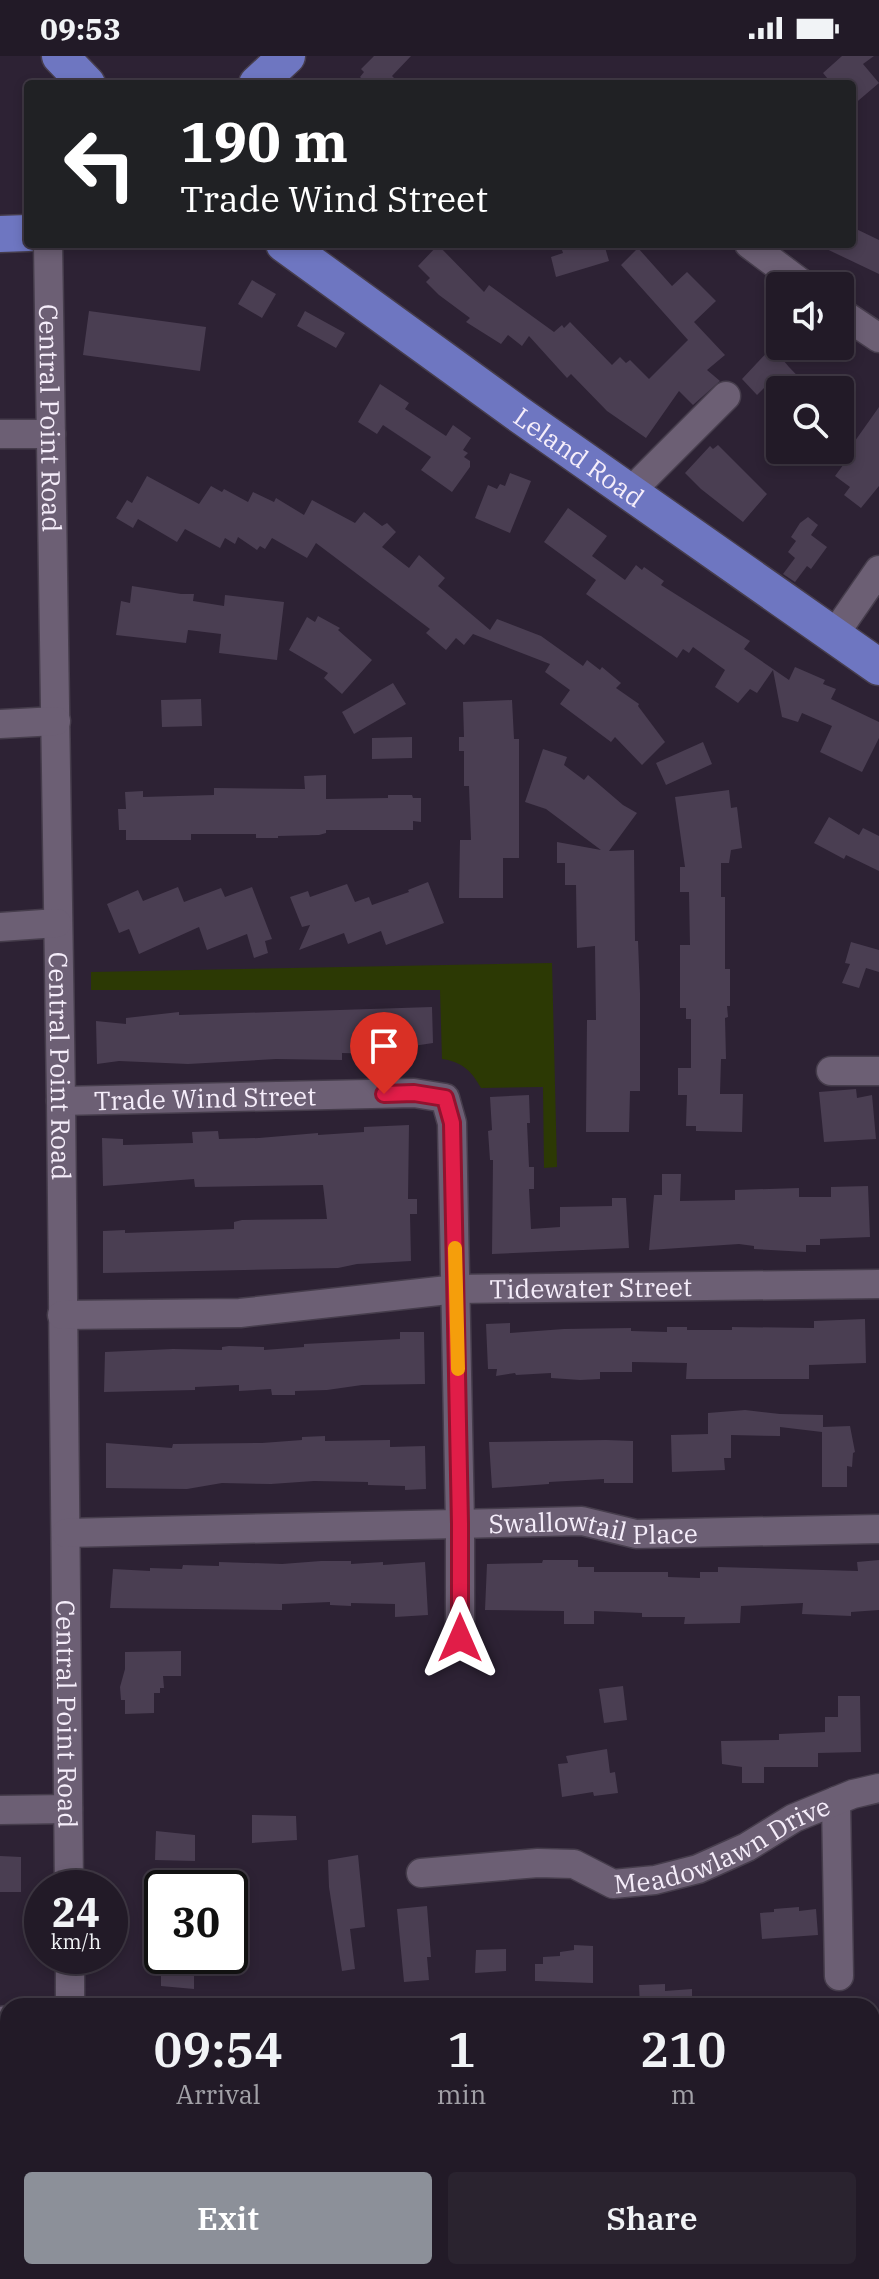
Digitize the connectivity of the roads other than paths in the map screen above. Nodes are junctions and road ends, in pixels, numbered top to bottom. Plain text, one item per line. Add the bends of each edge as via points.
1 (60, 56) edge
2 (287, 56) edge
3 (83, 80) edge
4 (261, 80) edge
5 (24, 233) edge
6 (0, 234) edge
7 (48, 248) edge
8 (290, 248) edge
9 (754, 248) edge
10 (786, 272) edge
11 (854, 321) edge
12 (879, 338) edge
13 (726, 396) dead end
14 (0, 434) edge
15 (51, 434) junction
16 (631, 491) junction
17 (879, 570) edge
18 (834, 635) junction
19 (879, 667) edge
20 (56, 721) junction
21 (0, 724) edge
22 (57, 923) junction
23 (0, 927) edge
24 (831, 1071) dead end
25 (879, 1071) edge
26 (61, 1101) junction
27 (879, 1284) edge
28 (457, 1289) junction
29 (62, 1315) junction
30 (460, 1524) junction
31 (879, 1529) edge
32 (66, 1533) junction
33 (460, 1638) dead end
34 (879, 1788) edge
35 (836, 1801) junction
36 (68, 1809) junction
37 (0, 1810) edge
38 (69, 1870) edge
39 (421, 1873) dead end
40 (70, 1974) edge
41 (839, 1976) dead end
42 (70, 1998) edge

1 - 3 main road
2 - 4 main road
5 - 6 main road
7 - 15 street, Central Point Road
8 - 16 main road, Leland Road
9 - 10 street
11 - 12 street
13 - 16 street
14 - 15 street
15 - 20 street, Central Point Road
16 - 18 main road, Leland Road
17 - 18 street
18 - 19 main road, Leland Road
20 - 21 street
20 - 22 street, Central Point Road
22 - 23 street
22 - 26 street, Central Point Road
24 - 25 street
26 - 28 street, Trade Wind Street via 414,1093 445,1098 452,1123
26 - 29 street, Central Point Road
27 - 28 street, Tidewater Street
28 - 29 street, Tidewater Street via 240,1313
28 - 30 street
29 - 32 street, Central Point Road
30 - 31 street, Swallowtail Place via 582,1521 636,1534
30 - 32 street, Swallowtail Place
30 - 33 street
32 - 36 street, Central Point Road
34 - 35 street, Meadowlawn Drive
35 - 39 street, Meadowlawn Drive via 698,1869 655,1880 613,1884 574,1864
35 - 41 street
36 - 37 street
36 - 38 street, Central Point Road
40 - 42 street

